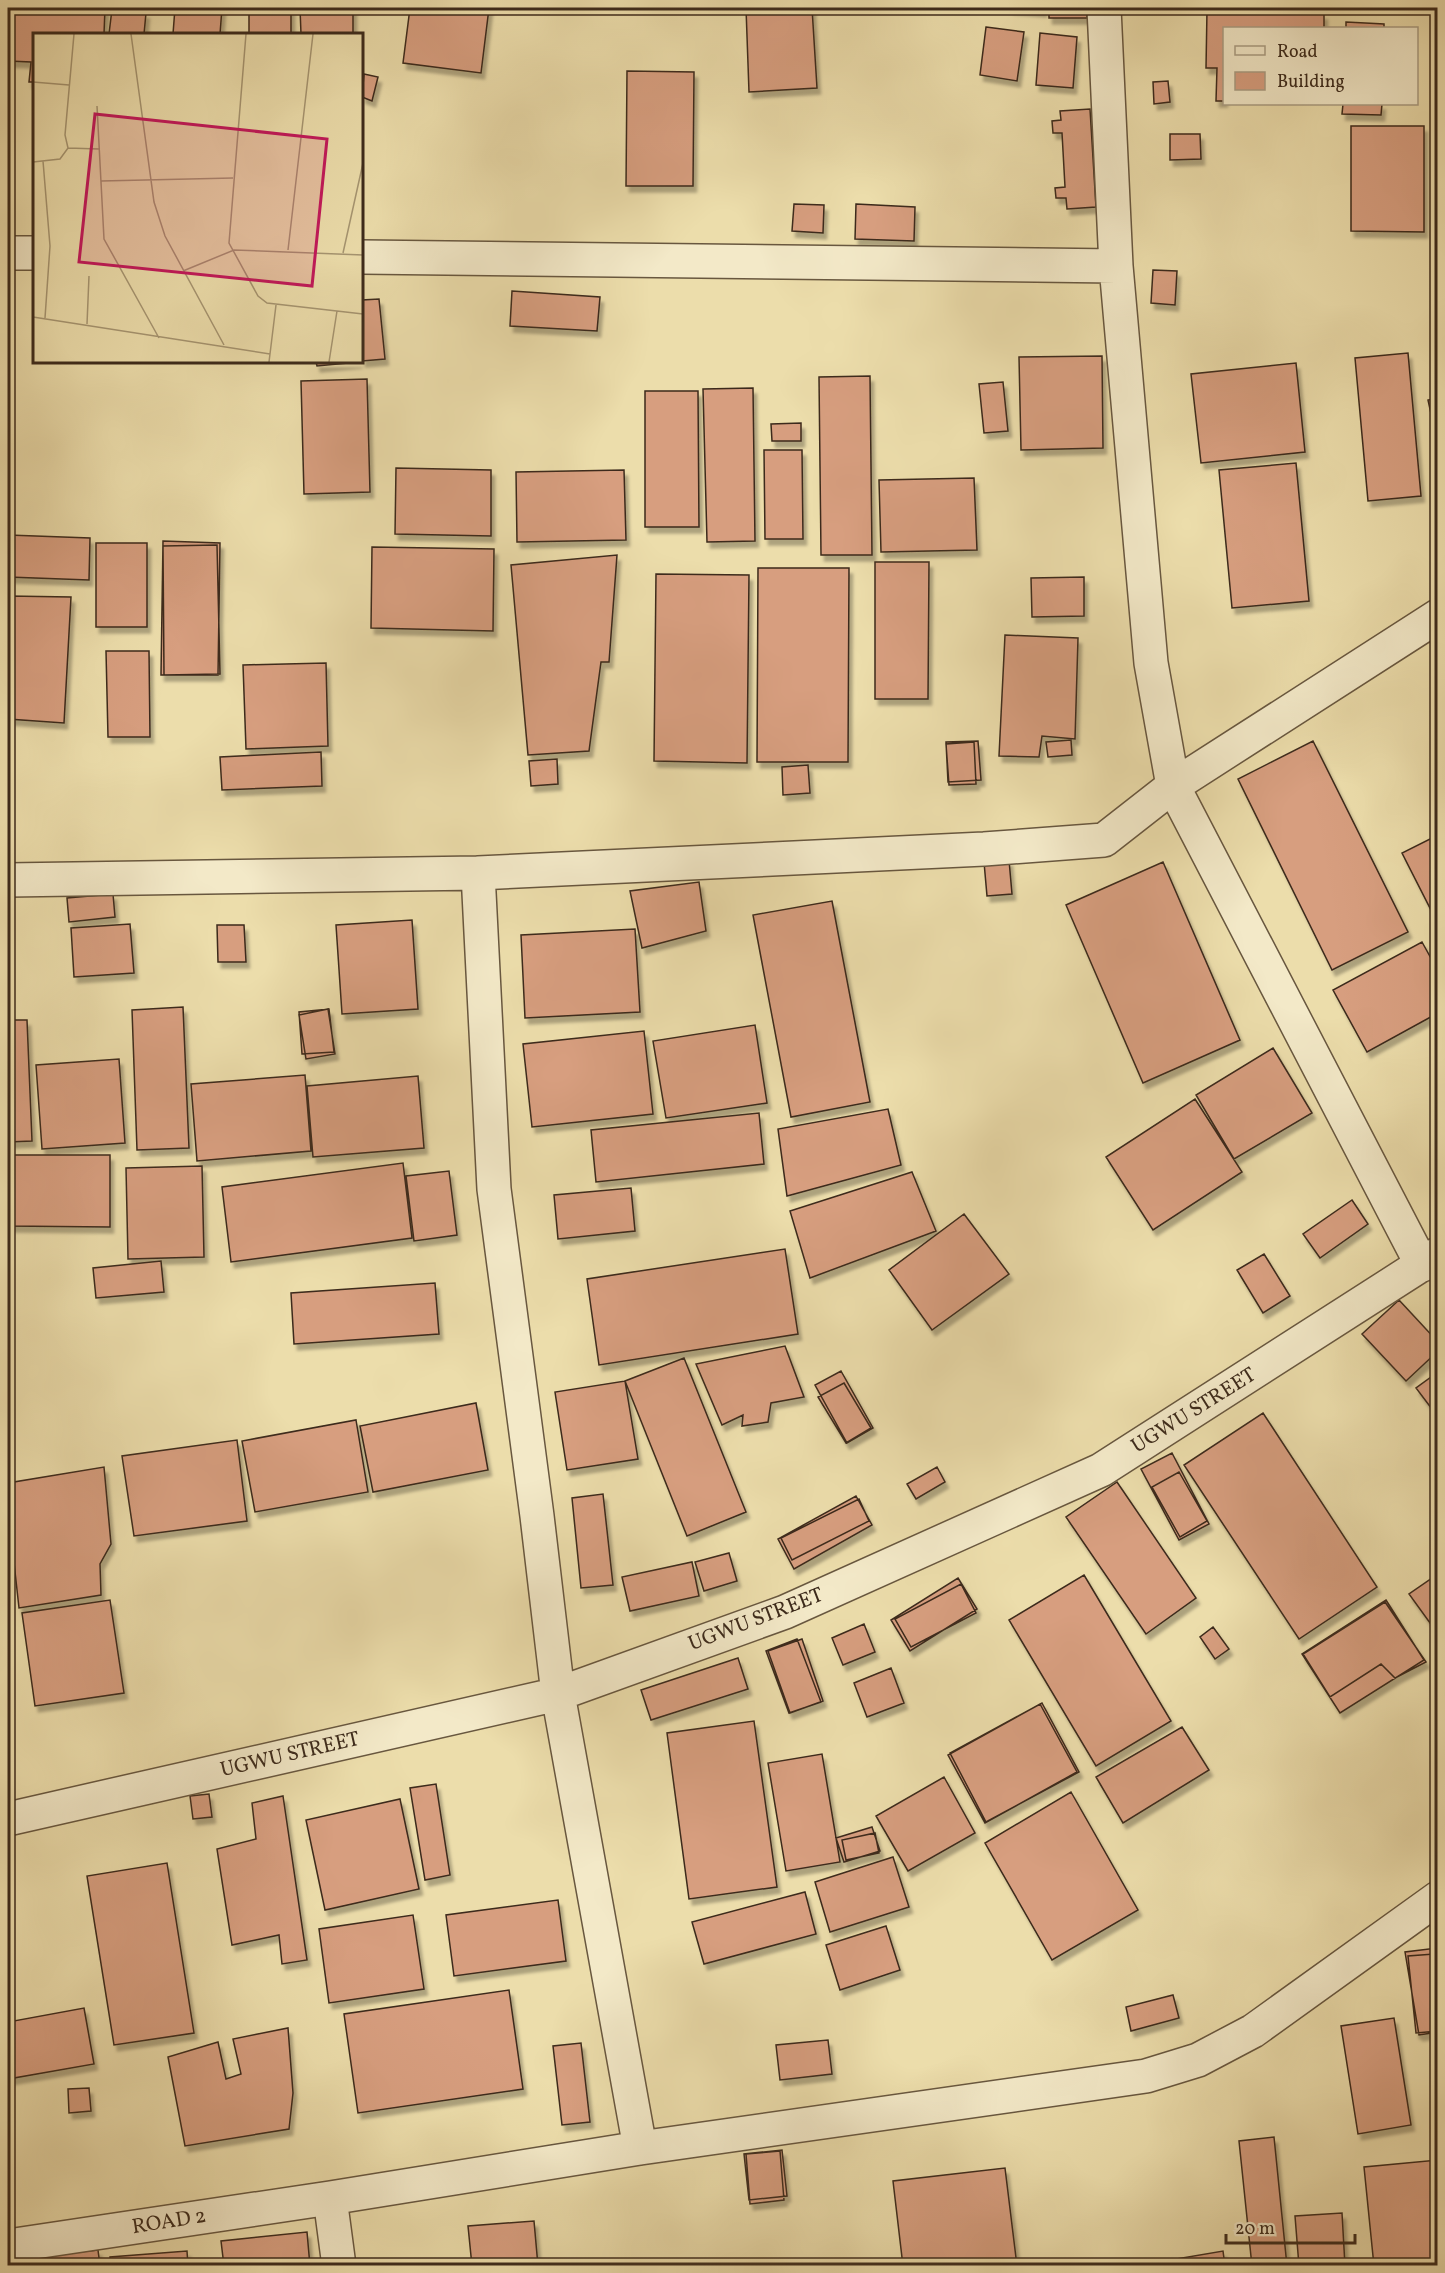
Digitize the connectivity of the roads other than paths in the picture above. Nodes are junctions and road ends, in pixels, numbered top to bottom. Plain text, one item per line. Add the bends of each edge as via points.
1 (1104, 8) edge
2 (8, 253) edge
3 (33, 254) edge
4 (363, 257) edge
5 (1116, 266) junction
6 (1437, 616) edge
7 (1173, 786) junction
8 (478, 873) junction
9 (8, 880) edge
10 (1430, 1260) edge
11 (558, 1694) junction
12 (8, 1819) edge
13 (1437, 1898) edge
14 (640, 2148) junction
15 (330, 2198) junction
16 (8, 2246) edge
17 (339, 2265) edge

1 - 5 street
2 - 3 street
4 - 5 street
5 - 7 street via 1151,663
6 - 7 street
7 - 8 street via 1104,840
7 - 10 street
8 - 9 street
8 - 11 street via 494,1189
10 - 11 street, UGWU STREET via 1101,1470 785,1612
11 - 12 street, UGWU STREET
11 - 14 street
13 - 14 street, ROAD 2 via 1253,2031 1177,2067 1146,2076
14 - 15 street, ROAD 2
15 - 16 street, ROAD 2
15 - 17 street

